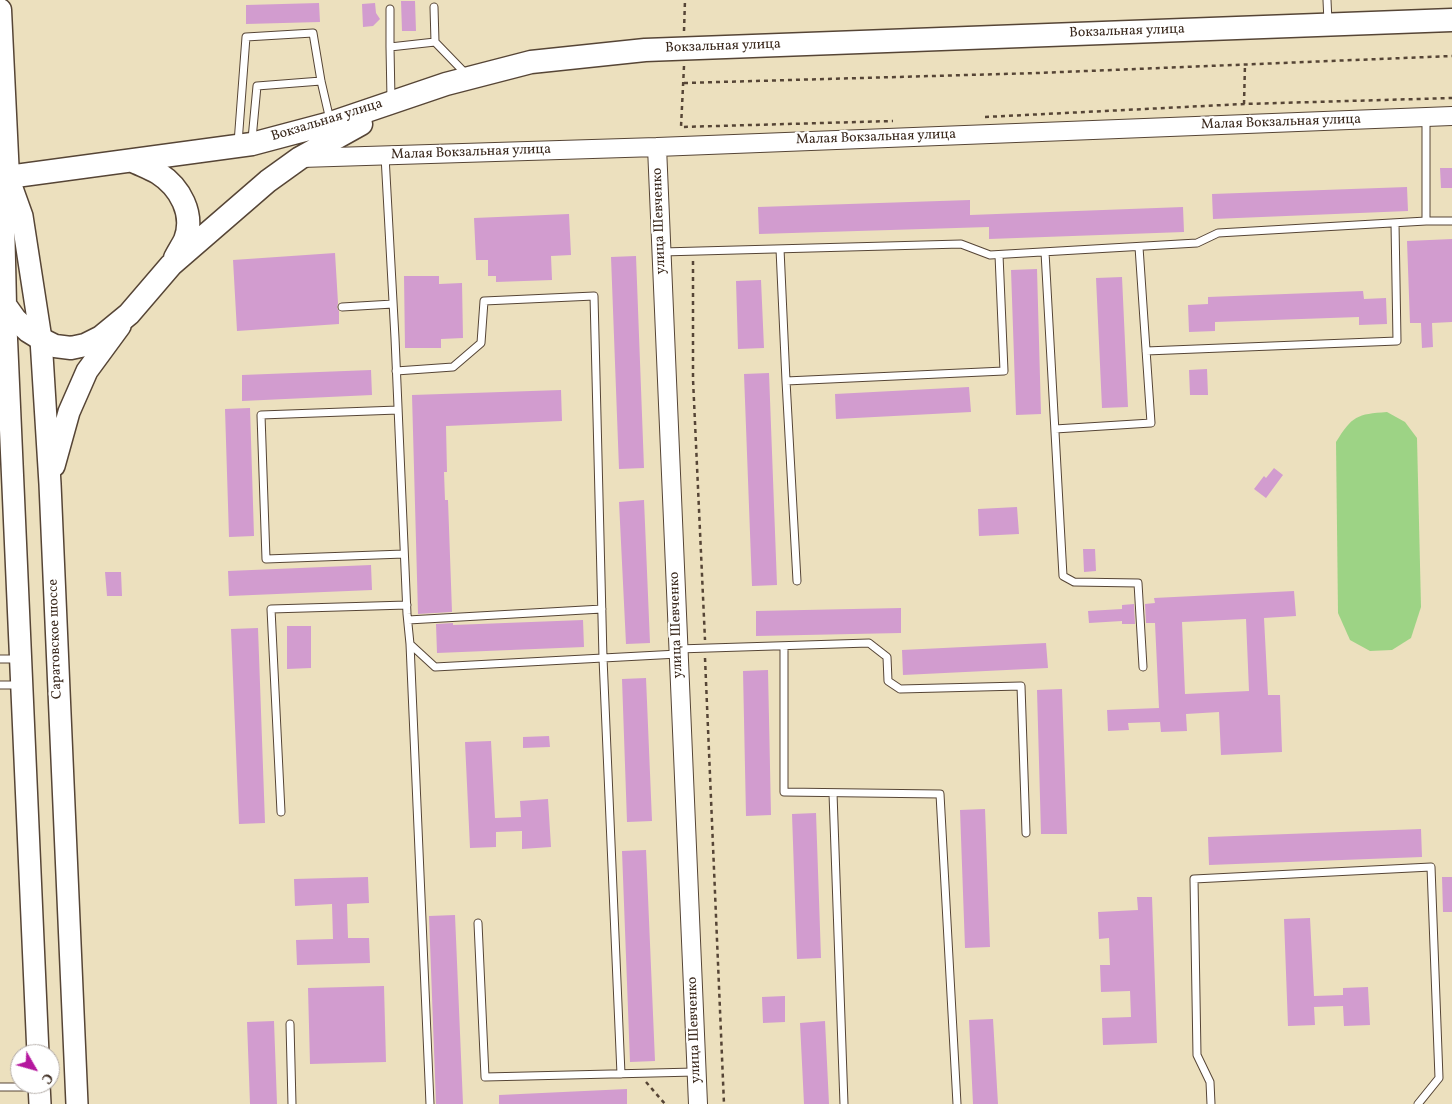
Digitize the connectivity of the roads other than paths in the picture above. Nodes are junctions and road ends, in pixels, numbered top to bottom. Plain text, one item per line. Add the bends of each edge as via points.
1 (1327, 0) edge
2 (434, 7) dead end
3 (390, 9) dead end
4 (0, 10) edge
5 (1452, 20) edge
6 (1328, 25) junction
7 (435, 42) junction
8 (390, 47) junction
9 (470, 78) junction
10 (321, 81) junction
11 (446, 84) junction
12 (391, 102) junction
13 (1452, 116) edge
14 (1426, 117) junction
15 (331, 123) junction
16 (244, 145) junction
17 (657, 147) junction
18 (385, 156) junction
19 (300, 158) junction
20 (133, 161) junction
21 (8, 177) junction
22 (1426, 221) junction
23 (1395, 222) junction
24 (1452, 222) edge
25 (1139, 247) junction
26 (780, 249) junction
27 (661, 252) junction
28 (1045, 252) junction
29 (999, 255) junction
30 (171, 265) junction
31 (393, 304) junction
32 (5, 305) junction
33 (342, 307) dead end
34 (129, 314) junction
35 (41, 339) junction
36 (1146, 351) junction
37 (396, 371) junction
38 (786, 381) junction
39 (398, 410) junction
40 (1055, 429) junction
41 (50, 484) junction
42 (404, 554) junction
43 (797, 581) dead end
44 (407, 606) junction
45 (602, 609) junction
46 (408, 620) junction
47 (410, 644) junction
48 (784, 646) junction
49 (678, 652) junction
50 (603, 658) junction
51 (10, 659) edge
52 (1143, 667) dead end
53 (0, 685) edge
54 (22, 685) junction
55 (834, 793) junction
56 (280, 812) dead end
57 (1026, 833) dead end
58 (478, 923) dead end
59 (290, 1024) dead end
60 (38, 1044) edge
61 (696, 1072) junction
62 (621, 1074) junction
63 (77, 1104) edge
64 (292, 1104) edge
65 (430, 1104) edge
66 (698, 1104) edge
67 (844, 1104) edge
68 (957, 1104) edge
69 (1210, 1104) edge
70 (1418, 1104) edge

1 - 6 lane
2 - 7 lane
3 - 8 lane
4 - 21 highway, Саратовское шоссе
5 - 6 highway, Вокзальная улица
6 - 9 highway, Вокзальная улица via 645,50 531,62
7 - 8 lane
7 - 9 lane
8 - 12 lane
9 - 11 highway, Вокзальная улица
10 - 15 lane
10 - 16 lane via 257,86
10 - 16 lane via 313,33 246,37
11 - 12 highway, Вокзальная улица
11 - 19 highway via 348,130
12 - 15 highway, Вокзальная улица
13 - 14 street, Малая Вокзальная улица
14 - 17 street, Малая Вокзальная улица
14 - 22 lane
15 - 16 highway, Вокзальная улица
16 - 20 highway, Вокзальная улица
17 - 18 street, Малая Вокзальная улица
17 - 27 street, улица Шевченко
18 - 19 street, Малая Вокзальная улица
18 - 31 lane
19 - 30 highway via 268,181
20 - 21 highway, Вокзальная улица
20 - 30 highway via 158,173 174,186 184,202 188,220 185,240
21 - 32 highway, Саратовское шоссе via 3,218
21 - 35 main road, Саратовское шоссе via 22,216
22 - 23 lane
22 - 24 lane
23 - 25 lane via 1218,233 1197,243
23 - 36 lane via 1397,341
25 - 28 lane
25 - 36 lane
26 - 27 lane
26 - 29 lane via 961,244 990,255
26 - 38 lane
27 - 49 street, улица Шевченко
28 - 29 lane
28 - 40 lane
29 - 38 lane via 1004,371
30 - 34 highway
31 - 33 lane
31 - 37 lane
32 - 35 highway via 28,331
32 - 51 main road, Саратовское шоссе
34 - 35 highway via 85,345 72,348 55,346
34 - 41 main road via 87,372 69,412
35 - 41 main road, Саратовское шоссе
36 - 40 lane via 1150,423
37 - 39 lane
37 - 45 lane via 453,367 481,343 484,301 594,296
38 - 43 lane
39 - 42 lane
39 - 42 lane via 261,415 266,559
40 - 52 lane via 1062,576 1074,582 1138,583
41 - 63 main road, Саратовское шоссе
42 - 44 lane
44 - 46 lane
44 - 56 lane via 271,609
45 - 46 lane
45 - 50 lane
46 - 47 lane
47 - 50 lane via 435,667
47 - 65 lane
48 - 49 lane
48 - 55 lane via 784,792
48 - 57 lane via 870,643 887,657 888,681 900,689 1021,686
49 - 50 lane
49 - 61 street, улица Шевченко
50 - 62 lane
51 - 54 main road, Саратовское шоссе
53 - 54 lane
54 - 60 main road, Саратовское шоссе
55 - 67 lane
55 - 68 lane via 940,794
58 - 62 lane via 485,1077
59 - 64 lane
61 - 62 lane
61 - 66 street, улица Шевченко
69 - 70 lane via 1210,1082 1197,1055 1194,879 1431,867 1439,1078

